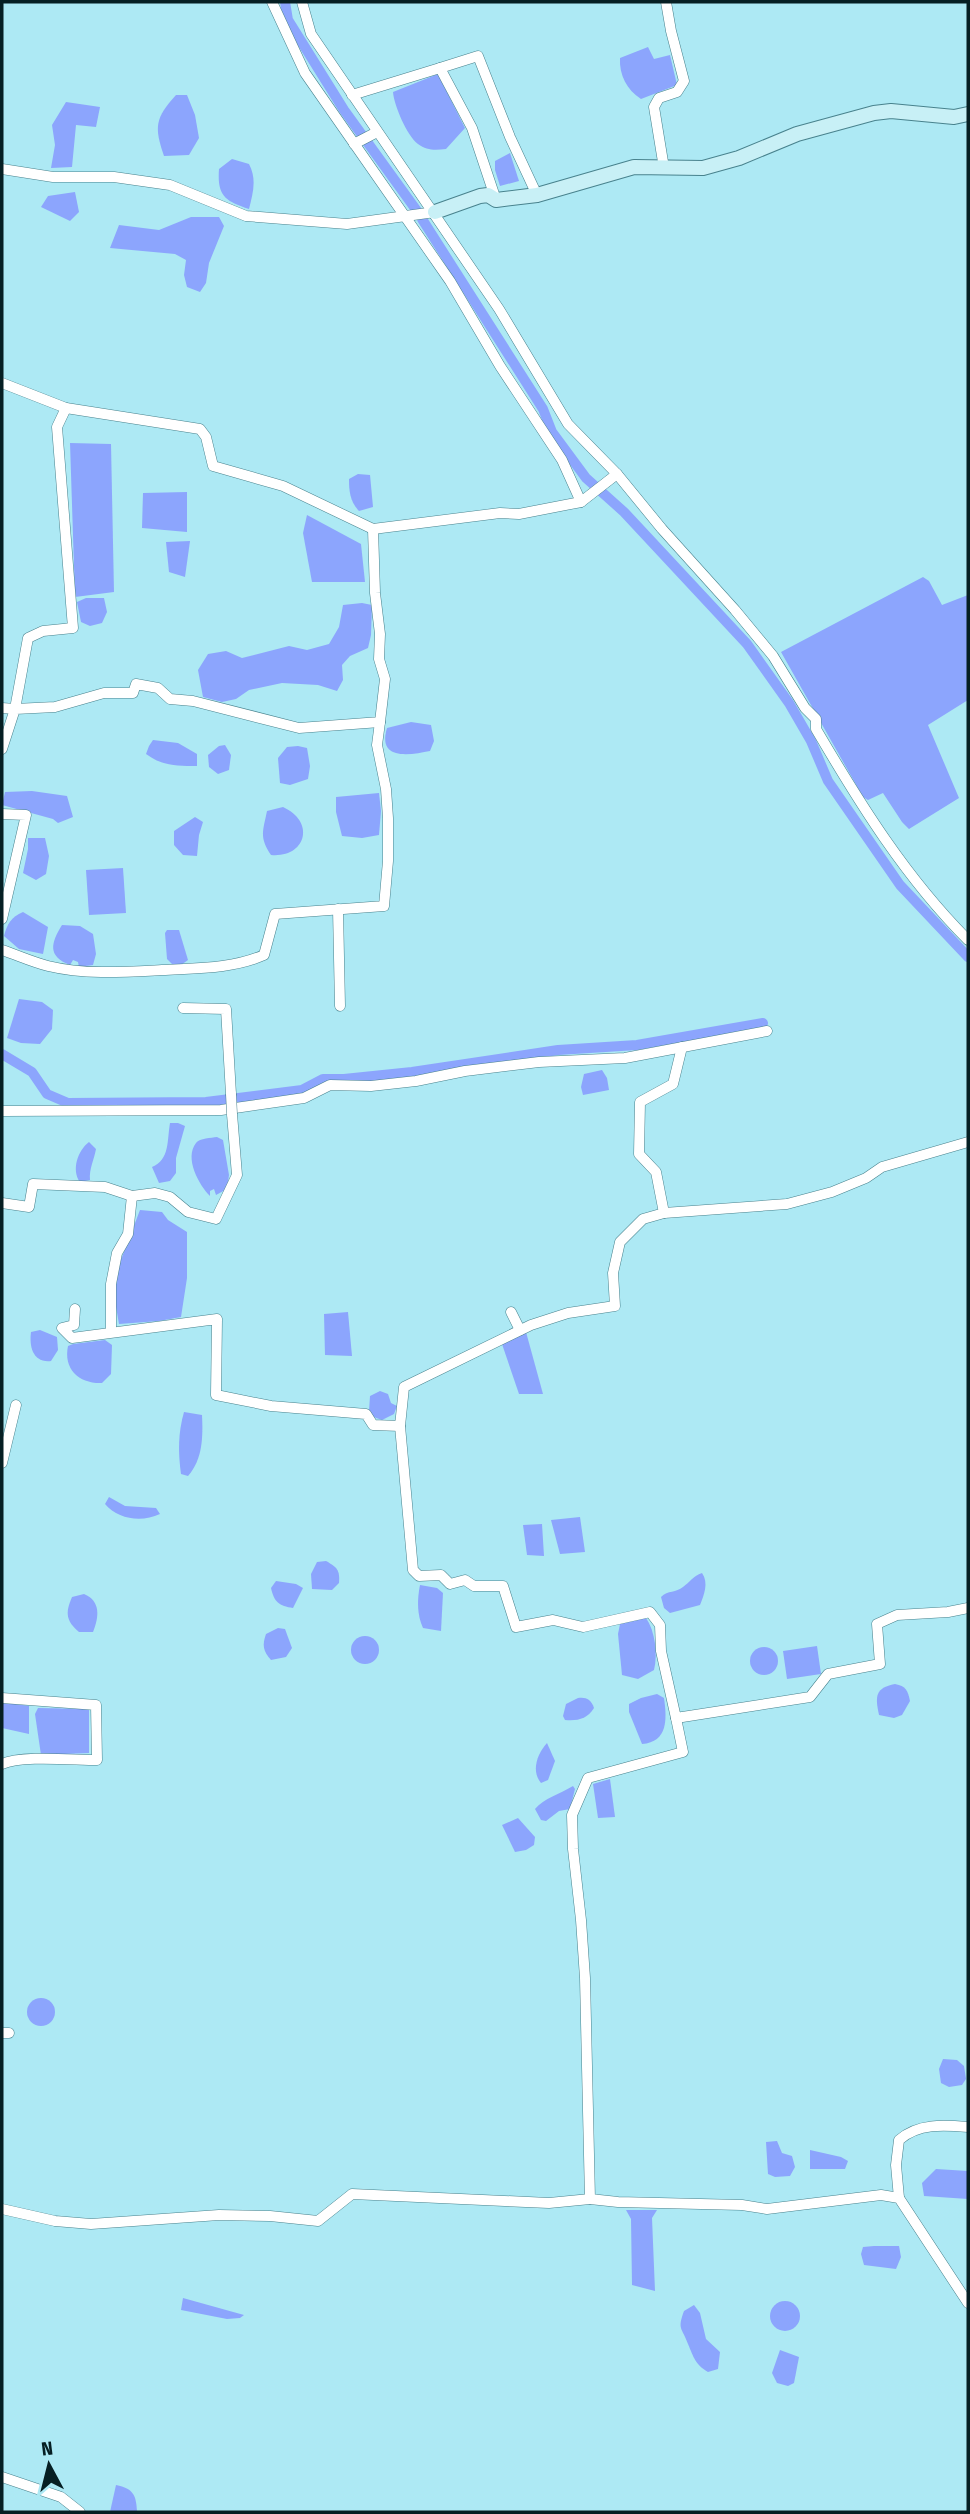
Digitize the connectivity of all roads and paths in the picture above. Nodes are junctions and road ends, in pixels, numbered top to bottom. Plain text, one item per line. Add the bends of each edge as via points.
1 (272, 2) edge
2 (302, 2) edge
3 (666, 2) edge
4 (440, 68) junction
5 (352, 95) junction
6 (968, 114) edge
7 (377, 132) junction
8 (354, 144) junction
9 (664, 168) junction
10 (2, 169) edge
11 (537, 195) junction
12 (496, 200) junction
13 (435, 212) junction
14 (407, 217) junction
15 (2, 383) edge
16 (66, 408) junction
17 (617, 474) junction
18 (581, 502) junction
19 (373, 529) junction
20 (2, 708) edge
21 (15, 709) junction
22 (380, 722) junction
23 (2, 749) edge
24 (2, 814) edge
25 (338, 909) junction
26 (2, 919) edge
27 (968, 940) edge
28 (2, 950) edge
29 (340, 1006) dead end
30 (183, 1008) dead end
31 (767, 1031) dead end
32 (682, 1047) junction
33 (2, 1111) edge
34 (968, 1142) edge
35 (132, 1196) junction
36 (2, 1203) edge
37 (664, 1213) junction
38 (75, 1309) dead end
39 (511, 1312) dead end
40 (520, 1330) junction
41 (111, 1332) junction
42 (16, 1405) dead end
43 (400, 1426) junction
44 (2, 1463) edge
45 (968, 1608) edge
46 (2, 1698) edge
47 (676, 1718) junction
48 (2, 1764) edge
49 (968, 2127) edge
50 (899, 2198) junction
51 (590, 2199) junction
52 (2, 2209) edge
53 (968, 2303) edge
54 (2, 2477) edge
55 (80, 2512) edge

1 - 8 street via 305,73
2 - 5 street via 312,34
3 - 9 street via 684,81 677,92 659,98 654,107
4 - 5 street
4 - 11 street via 478,55
4 - 12 street via 472,128
5 - 7 street
6 - 9 street via 874,113 797,134 703,168
7 - 8 street
7 - 13 street
8 - 14 street
9 - 11 street via 634,167
10 - 14 street via 170,185 246,216 346,224
11 - 12 street
12 - 13 street via 480,196
13 - 14 street
13 - 17 street via 568,424
14 - 18 street via 562,460
15 - 16 street
16 - 19 street via 200,429 213,466 283,486
16 - 21 street via 57,427 73,628 43,631 29,638
17 - 18 street
17 - 27 street via 773,656 816,719 816,729 861,807 928,897
18 - 19 street via 519,514
19 - 22 street via 379,659 385,679
20 - 21 street
21 - 22 street via 55,707 104,693 133,693 136,684 158,688 170,699 299,728
21 - 23 street
22 - 25 street via 377,745 388,818 384,906
24 - 26 street via 26,816
25 - 28 street via 275,914 264,955 193,970 86,971 49,966
25 - 29 street
30 - 35 street, bridge via 226,1009 237,1175 216,1219 188,1212 170,1197
31 - 32 street
32 - 33 street via 625,1058 465,1071 416,1082 330,1085 304,1098 231,1109
32 - 37 street via 673,1084 640,1102 639,1154 656,1172
34 - 37 street via 882,1167 832,1192 787,1204
35 - 36 street via 105,1187 33,1184 29,1207
35 - 41 street via 128,1234 117,1253 111,1284
37 - 40 street via 643,1219 620,1242 613,1273 615,1306 568,1313
38 - 41 street via 74,1325 62,1328 72,1338
39 - 40 street
40 - 43 street via 404,1387
41 - 43 street via 217,1319 216,1395 271,1406 366,1414 373,1425
42 - 44 street
43 - 47 street via 413,1570 419,1576 441,1575 450,1584 465,1580 474,1586 503,1586 516,1627 553,1620 583,1628 650,1612 660,1625
45 - 47 street via 897,1615 877,1624 880,1664 828,1674 810,1697
46 - 48 street via 96,1705 97,1760
47 - 51 street via 683,1752 588,1778 572,1815 585,1978
49 - 50 street via 920,2128 899,2140
50 - 51 street via 881,2195 767,2209
50 - 53 street
51 - 52 street via 549,2203 352,2194 318,2221 219,2215 91,2224
54 - 55 street via 61,2497

